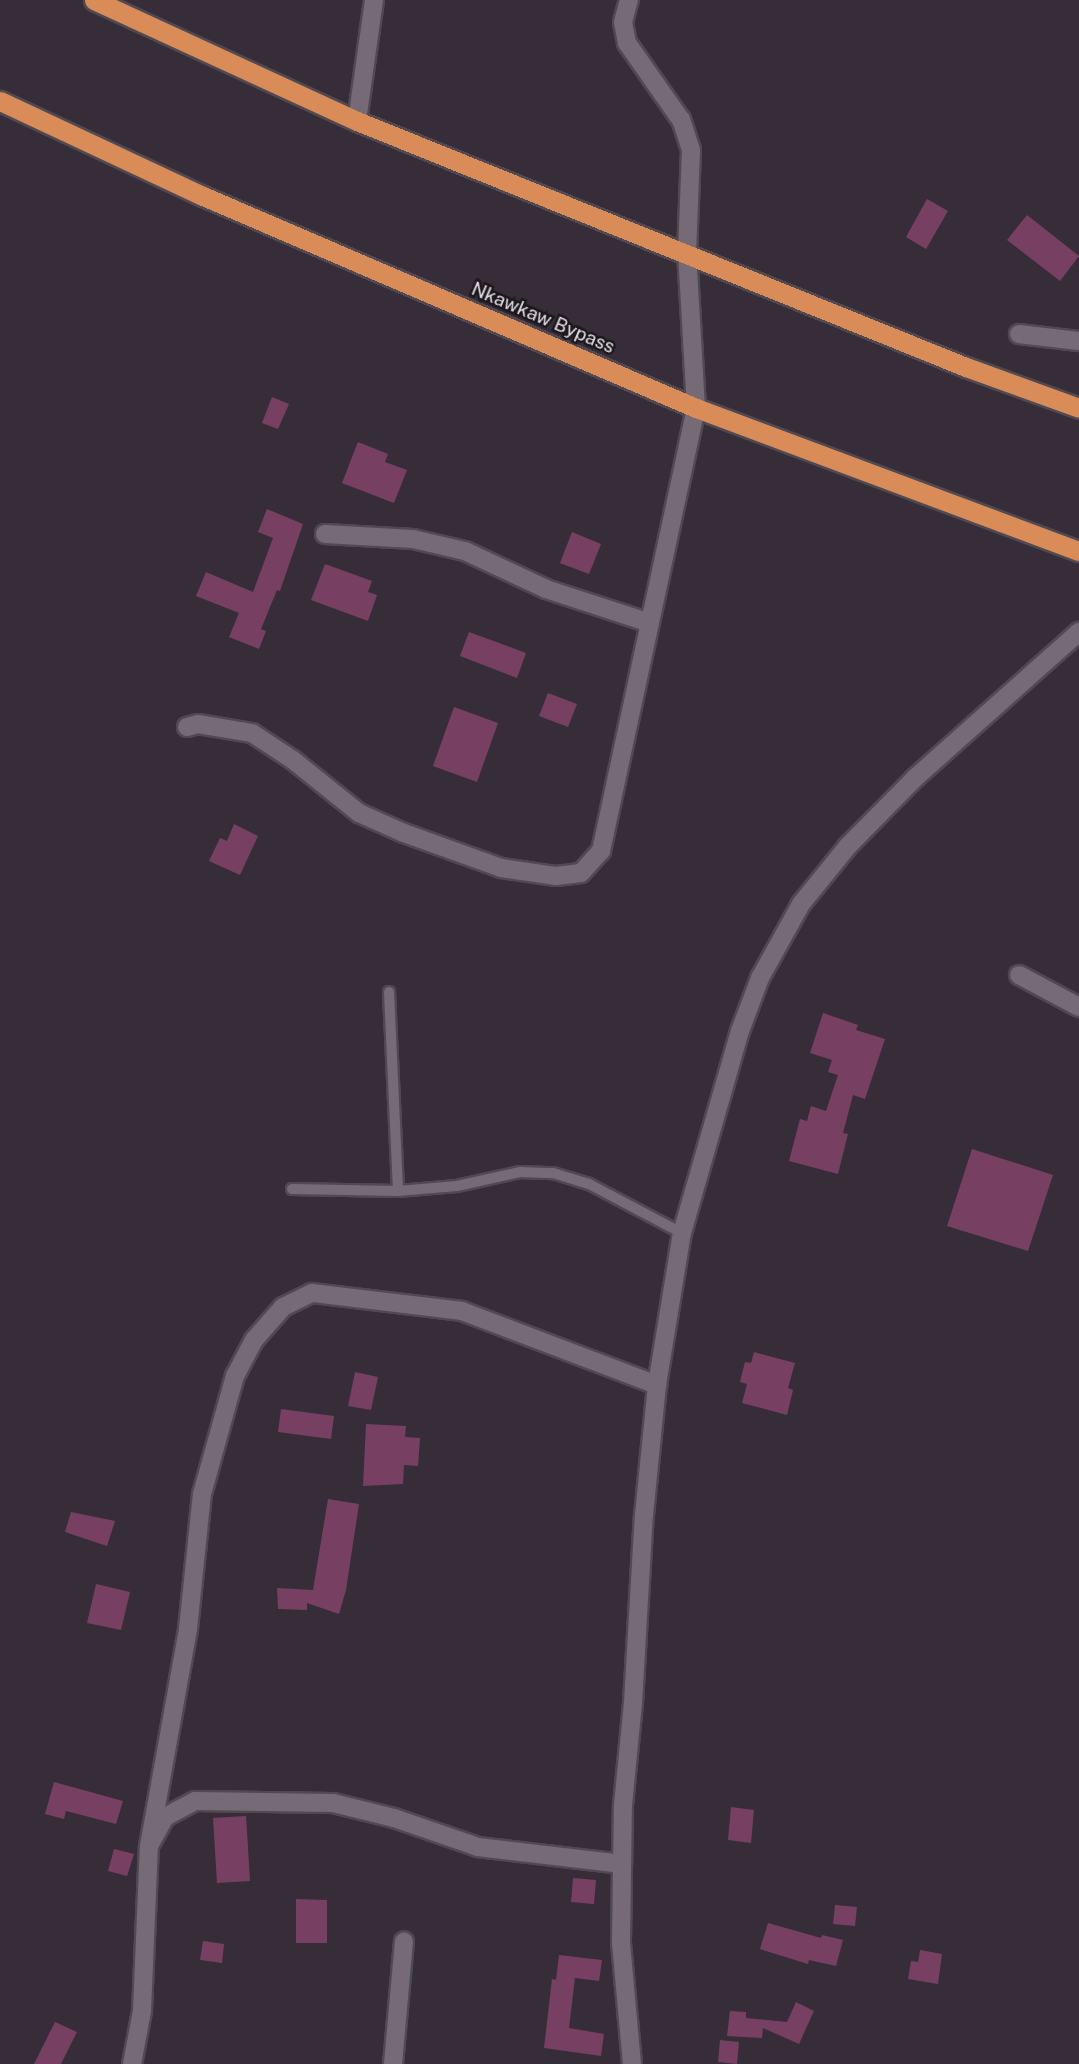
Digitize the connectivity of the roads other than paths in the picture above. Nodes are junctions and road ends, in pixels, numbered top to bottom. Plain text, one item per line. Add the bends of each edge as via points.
1 (94, 0) edge
2 (374, 0) edge
3 (629, 0) edge
4 (0, 101) edge
5 (357, 121) junction
6 (687, 254) junction
7 (1019, 334) dead end
8 (1079, 341) edge
9 (696, 408) junction
10 (1079, 408) edge
11 (325, 534) dead end
12 (1079, 551) edge
13 (650, 623) junction
14 (1079, 632) edge
15 (187, 727) dead end
16 (1019, 975) dead end
17 (389, 992) dead end
18 (1079, 1007) edge
19 (292, 1189) dead end
20 (398, 1191) junction
21 (682, 1233) junction
22 (657, 1385) junction
23 (149, 1846) junction
24 (622, 1864) junction
25 (404, 1941) dead end
26 (132, 2064) edge
27 (393, 2064) edge
28 (632, 2064) edge

1 - 5 highway
2 - 5 street
3 - 6 street via 624,22 627,43 681,120 691,150
4 - 9 highway, Nkawkaw Bypass via 203,196
5 - 6 highway
6 - 9 street
6 - 10 highway
7 - 8 street
9 - 12 highway, Nkawkaw Bypass
9 - 13 street
11 - 13 street via 413,539 466,551 546,589
13 - 15 street via 601,851 580,873 556,876 501,868 428,842 359,813 252,733 198,724
14 - 21 street via 915,778 848,846 801,904 760,978 740,1031
16 - 18 street
17 - 20 lane
19 - 20 lane
20 - 21 lane via 457,1186 520,1172 553,1173 589,1184
21 - 22 street
22 - 23 street via 462,1311 312,1293 283,1307 254,1340 235,1376 202,1494 188,1629
22 - 24 street
23 - 24 street via 165,1817 195,1801 333,1803 359,1807 478,1847
23 - 26 street via 142,2011
24 - 28 street via 621,1942
25 - 27 street

